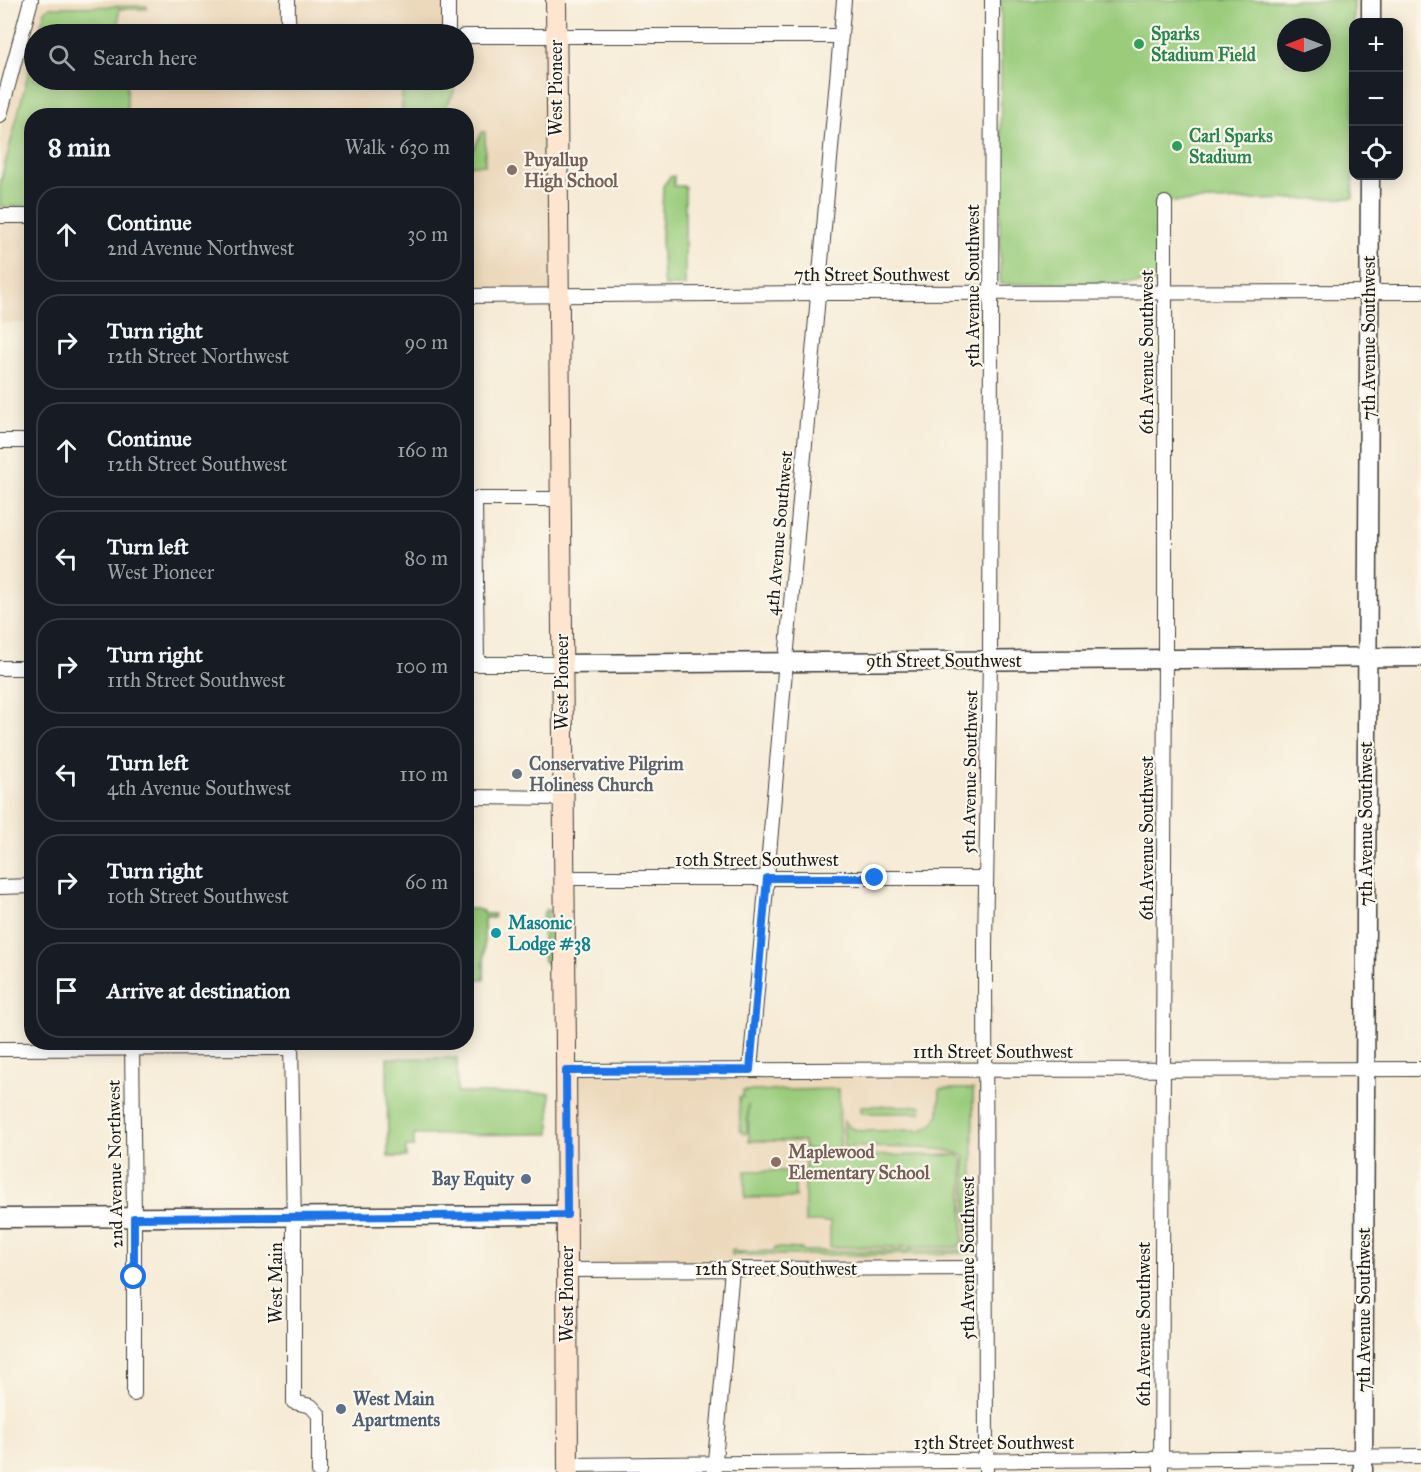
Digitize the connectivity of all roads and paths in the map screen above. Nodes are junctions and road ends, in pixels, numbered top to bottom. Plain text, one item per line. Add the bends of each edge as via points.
1 (31, 0) edge
2 (288, 0) edge
3 (448, 0) edge
4 (556, 0) edge
5 (844, 0) edge
6 (992, 0) edge
7 (1371, 0) edge
8 (1371, 18) edge
9 (25, 24) edge
10 (291, 24) edge
11 (448, 24) edge
12 (24, 26) edge
13 (556, 35) junction
14 (474, 36) edge
15 (841, 36) junction
16 (0, 115) edge
17 (1370, 180) edge
18 (1165, 203) dead end
19 (0, 216) edge
20 (24, 216) edge
21 (1370, 292) junction
22 (1421, 292) edge
23 (818, 293) junction
24 (991, 293) junction
25 (1165, 293) junction
26 (474, 296) edge
27 (558, 296) junction
28 (0, 441) edge
29 (24, 441) edge
30 (474, 499) edge
31 (561, 499) junction
32 (1367, 657) junction
33 (1421, 657) edge
34 (1165, 659) junction
35 (990, 660) junction
36 (786, 662) junction
37 (474, 664) edge
38 (562, 664) junction
39 (0, 668) edge
40 (24, 668) edge
41 (474, 797) edge
42 (563, 798) junction
43 (564, 878) junction
44 (767, 878) junction
45 (986, 878) junction
46 (0, 886) edge
47 (24, 886) edge
48 (24, 1048) edge
49 (0, 1049) edge
50 (132, 1050) edge
51 (291, 1050) edge
52 (985, 1069) junction
53 (1421, 1069) edge
54 (750, 1070) junction
55 (1163, 1070) junction
56 (1365, 1070) junction
57 (566, 1071) junction
58 (567, 1215) junction
59 (293, 1216) junction
60 (0, 1218) edge
61 (134, 1218) junction
62 (986, 1268) junction
63 (732, 1269) junction
64 (567, 1270) junction
65 (134, 1394) dead end
66 (1421, 1456) edge
67 (1363, 1464) edge
68 (986, 1466) edge
69 (1161, 1466) edge
70 (568, 1468) edge
71 (714, 1468) edge
72 (320, 1472) edge

1 - 9 street
2 - 10 street
3 - 11 street
4 - 13 main road, West Pioneer
5 - 15 street, 4th Avenue Southwest
6 - 24 street, 5th Avenue Southwest
7 - 8 street
12 - 16 street
13 - 14 street
13 - 15 street
13 - 27 main road, West Pioneer
15 - 23 street, 4th Avenue Southwest
17 - 21 street, 7th Avenue Southwest
18 - 25 street, 6th Avenue Southwest
19 - 20 street
21 - 22 street, 7th Street Southwest
21 - 25 street, 7th Street Southwest
21 - 32 street, 7th Avenue Southwest
23 - 24 street, 7th Street Southwest
23 - 27 street, 7th Street Southwest
23 - 36 street, 4th Avenue Southwest
24 - 25 street, 7th Street Southwest
24 - 35 street, 5th Avenue Southwest
25 - 34 street, 6th Avenue Southwest
26 - 27 street, 7th Street Southwest
27 - 31 main road, West Pioneer
28 - 29 street
30 - 31 street
31 - 38 main road, West Pioneer
32 - 33 street, 9th Street Southwest
32 - 34 street, 9th Street Southwest
32 - 56 street, 7th Avenue Southwest
34 - 35 street, 9th Street Southwest
34 - 55 street, 6th Avenue Southwest
35 - 36 street, 9th Street Southwest
35 - 45 street, 5th Avenue Southwest
36 - 38 street, 9th Street Southwest
36 - 44 street, 4th Avenue Southwest
37 - 38 street, 9th Street Southwest
38 - 42 main road, West Pioneer
39 - 40 street
41 - 42 street
42 - 43 main road, West Pioneer
43 - 44 street, 10th Street Southwest
43 - 57 main road, West Pioneer
44 - 45 street, 10th Street Southwest
44 - 54 street, 4th Avenue Southwest
45 - 52 street, 5th Avenue Southwest
46 - 47 street
48 - 49 street
50 - 61 street, 2nd Avenue Northwest
51 - 59 street, West Main
52 - 54 street, 11th Street Southwest
52 - 55 street, 11th Street Southwest
52 - 62 street, 5th Avenue Southwest
53 - 56 street, 11th Street Southwest
54 - 57 street, 11th Street Southwest
55 - 56 street, 11th Street Southwest
55 - 69 street, 6th Avenue Southwest
56 - 67 street, 7th Avenue Southwest
57 - 58 main road, West Pioneer
58 - 59 street
58 - 64 main road, West Pioneer
59 - 61 street
59 - 72 street, West Main via 294,1402 311,1406 319,1415
60 - 61 street
61 - 65 street, 2nd Avenue Northwest
62 - 63 street, 12th Street Southwest
62 - 68 street, 5th Avenue Southwest
63 - 64 street, 12th Street Southwest
63 - 71 street
64 - 70 main road, West Pioneer
66 - 67 street, 13th Street Southwest
67 - 69 street, 13th Street Southwest
68 - 69 street, 13th Street Southwest
68 - 71 street, 13th Street Southwest
70 - 71 street, 13th Street Southwest

